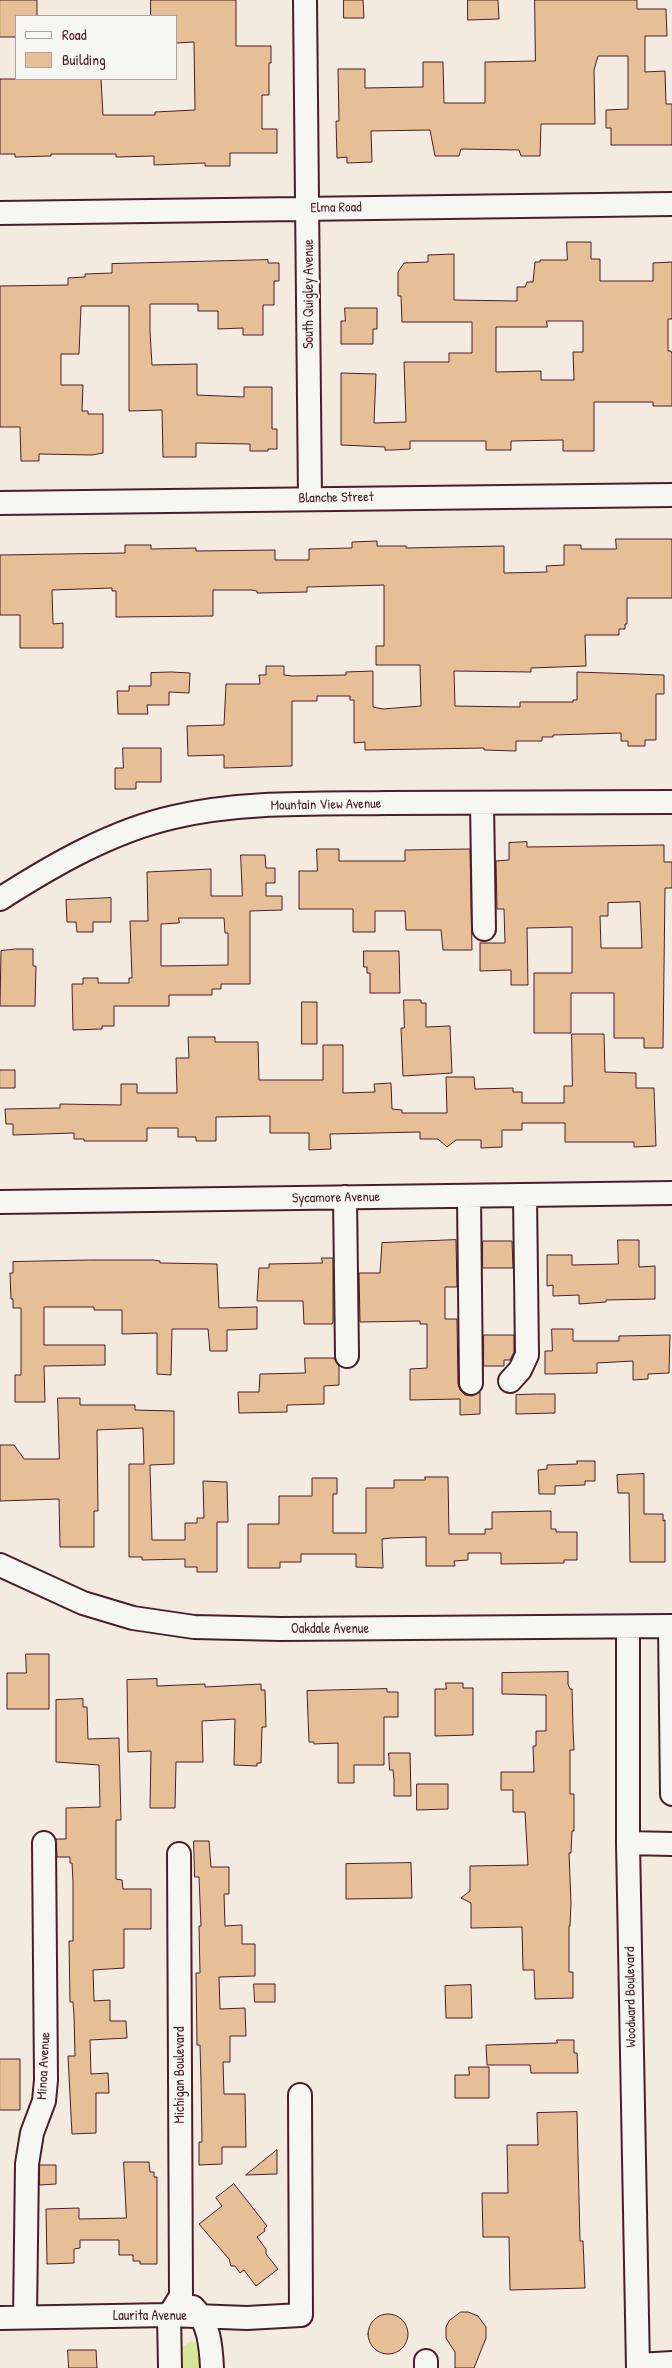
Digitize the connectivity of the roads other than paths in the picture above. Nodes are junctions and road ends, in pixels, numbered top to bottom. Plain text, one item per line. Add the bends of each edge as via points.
1 (305, 0) edge
2 (672, 204) edge
3 (308, 209) junction
4 (0, 213) edge
5 (672, 495) edge
6 (310, 498) junction
7 (0, 504) edge
8 (672, 802) edge
9 (482, 803) junction
10 (0, 899) edge
11 (484, 929) dead end
12 (672, 1194) edge
13 (469, 1196) junction
14 (526, 1196) junction
15 (345, 1198) junction
16 (0, 1202) edge
17 (347, 1356) dead end
18 (510, 1381) dead end
19 (471, 1383) dead end
20 (0, 1565) edge
21 (671, 1626) edge
22 (628, 1627) junction
23 (672, 1794) edge
24 (44, 1843) dead end
25 (628, 1843) junction
26 (672, 1844) edge
27 (178, 1854) dead end
28 (300, 2094) dead end
29 (181, 2296) junction
30 (170, 2315) junction
31 (202, 2315) junction
32 (24, 2317) junction
33 (0, 2318) edge
34 (672, 2363) edge
35 (638, 2366) edge
36 (170, 2368) edge
37 (212, 2368) edge

1 - 3 street, South Quigley Avenue
2 - 3 street, Elma Road
3 - 4 street, Elma Road
3 - 6 street, South Quigley Avenue
5 - 6 street, Blanche Street
6 - 7 street, Blanche Street
8 - 9 street, Mountain View Avenue
9 - 10 street, Mountain View Avenue via 226,808 173,817 120,835 71,857
9 - 11 street
12 - 14 street, Sycamore Avenue
13 - 14 street, Sycamore Avenue
13 - 15 street, Sycamore Avenue
13 - 19 street
14 - 18 street via 527,1355
15 - 16 street, Sycamore Avenue
15 - 17 street
20 - 22 street, Oakdale Avenue via 83,1603 133,1618 194,1627
21 - 22 street, Oakdale Avenue
21 - 23 street
22 - 25 street, Woodward Boulevard
24 - 32 street, Minoa Avenue via 46,2080 44,2101 32,2133 27,2164
25 - 26 street
25 - 35 street, Woodward Boulevard
27 - 29 street, Michigan Boulevard
28 - 31 street, Laurita Avenue via 301,2315 247,2318
29 - 30 street
29 - 31 street
30 - 31 street, Laurita Avenue
30 - 32 street, Laurita Avenue
30 - 36 street
31 - 37 street via 212,2347
32 - 33 street, Laurita Avenue
34 - 35 street

